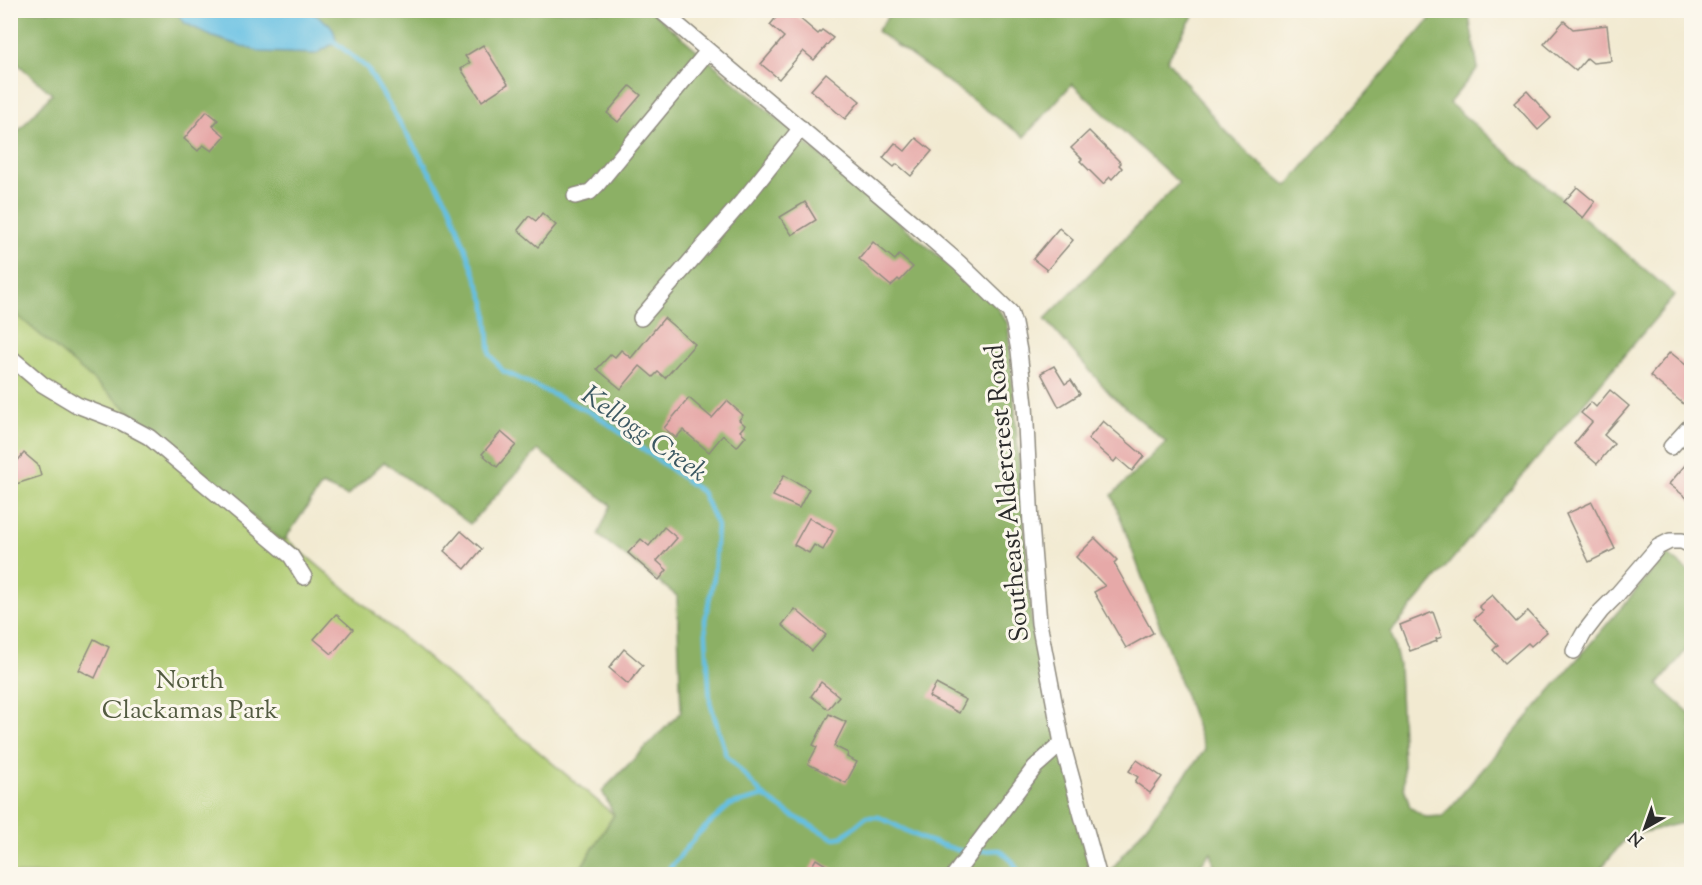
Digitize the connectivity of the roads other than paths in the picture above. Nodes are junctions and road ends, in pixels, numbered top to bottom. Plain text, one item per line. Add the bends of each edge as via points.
1 (660, 10) edge
2 (708, 51) junction
3 (801, 128) junction
4 (575, 196) dead end
5 (641, 318) dead end
6 (10, 357) edge
7 (1692, 424) edge
8 (1671, 447) dead end
9 (1692, 546) edge
10 (304, 577) dead end
11 (1574, 651) dead end
12 (1062, 743) junction
13 (956, 874) edge
14 (1098, 874) edge

1 - 2 street, Southeast Aldercrest Road
2 - 3 street, Southeast Aldercrest Road
2 - 4 street via 597,185 590,192
3 - 5 street
3 - 12 street, Southeast Aldercrest Road via 959,263 1010,312 1025,405 1040,622
6 - 10 street via 42,384 77,405 149,437 291,556
7 - 8 street
9 - 11 street via 1670,541 1658,547 1601,611
12 - 13 street via 1035,767
12 - 14 street, Southeast Aldercrest Road

